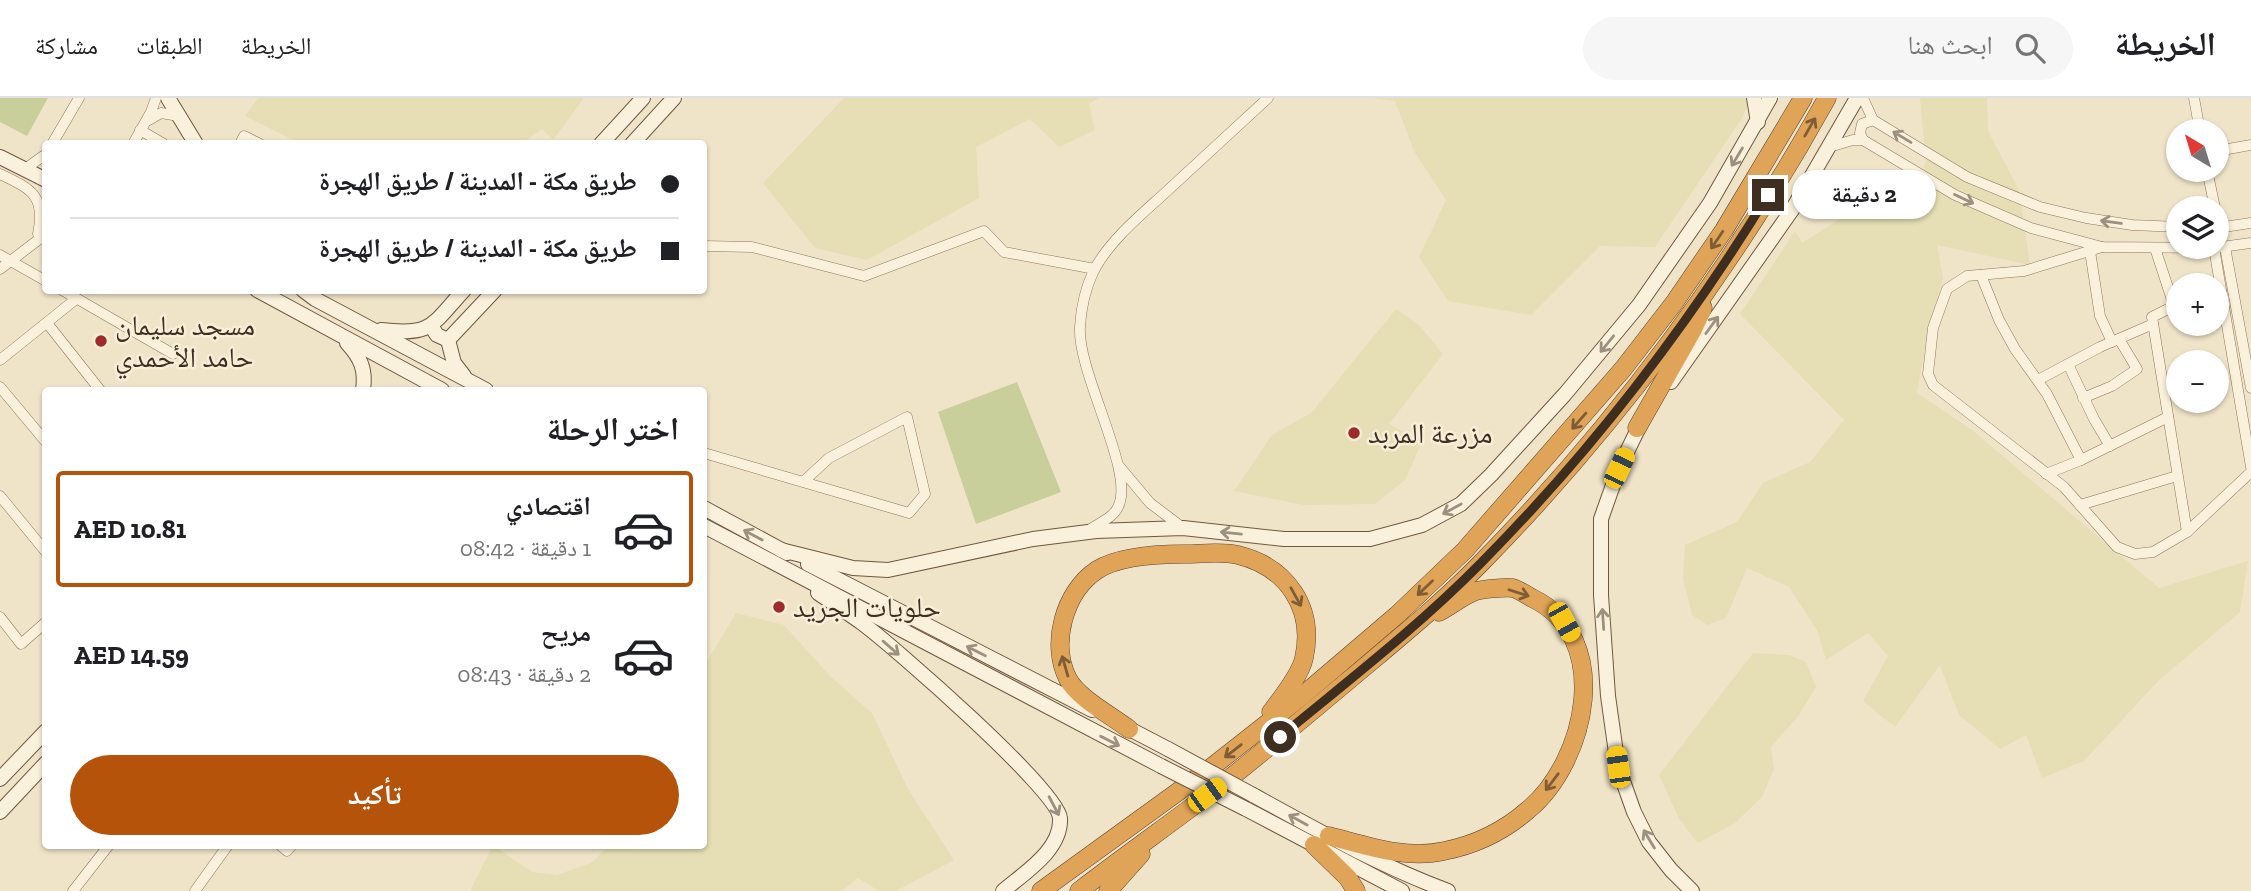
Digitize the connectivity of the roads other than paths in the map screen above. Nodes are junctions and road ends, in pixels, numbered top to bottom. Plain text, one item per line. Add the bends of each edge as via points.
1 (79, 98) edge
2 (156, 98) edge
3 (168, 98) edge
4 (643, 98) edge
5 (674, 98) edge
6 (1268, 98) edge
7 (1754, 98) edge
8 (1770, 98) edge
9 (1803, 98) edge
10 (1827, 98) edge
11 (1857, 98) edge
12 (1863, 98) edge
13 (2194, 98) edge
14 (179, 116) junction
15 (2198, 119) edge
16 (1873, 120) junction
17 (1758, 122) junction
18 (143, 126) junction
19 (54, 140) edge
20 (135, 140) edge
21 (159, 140) edge
22 (194, 140) edge
23 (605, 140) edge
24 (636, 140) edge
25 (1863, 140) junction
26 (2251, 145) edge
27 (1829, 147) junction
28 (2230, 149) edge
29 (0, 157) edge
30 (42, 157) edge
31 (25, 169) junction
32 (0, 174) edge
33 (42, 178) edge
34 (2251, 223) edge
35 (2229, 225) edge
36 (42, 226) edge
37 (2166, 226) edge
38 (42, 233) edge
39 (2251, 243) edge
40 (707, 246) edge
41 (2229, 246) edge
42 (2102, 247) junction
43 (2155, 248) junction
44 (2166, 248) edge
45 (2090, 251) junction
46 (0, 255) edge
47 (2222, 259) edge
48 (2223, 259) edge
49 (11, 261) junction
50 (1722, 266) junction
51 (0, 269) edge
52 (1095, 269) junction
53 (1981, 275) junction
54 (42, 279) edge
55 (68, 294) edge
56 (264, 294) edge
57 (310, 294) edge
58 (460, 294) edge
59 (491, 294) edge
60 (76, 299) junction
61 (47, 323) junction
62 (2153, 324) junction
63 (431, 326) junction
64 (369, 329) junction
65 (342, 337) junction
66 (448, 340) junction
67 (2116, 340) junction
68 (173, 354) dead end
69 (0, 360) edge
70 (2068, 365) junction
71 (467, 380) junction
72 (2038, 380) junction
73 (0, 387) edge
74 (98, 387) edge
75 (364, 387) edge
76 (436, 387) edge
77 (480, 387) edge
78 (2251, 388) edge
79 (2083, 398) junction
80 (2168, 417) junction
81 (1637, 428) junction
82 (42, 438) edge
83 (2110, 446) junction
84 (707, 454) edge
85 (2081, 460) junction
86 (1118, 465) junction
87 (2251, 469) edge
88 (2046, 474) junction
89 (2177, 476) junction
90 (803, 482) junction
91 (0, 496) edge
92 (2080, 505) junction
93 (707, 510) edge
94 (1183, 527) junction
95 (707, 528) edge
96 (2187, 532) junction
97 (1084, 533) junction
98 (42, 547) edge
99 (781, 550) junction
100 (776, 565) junction
101 (0, 617) edge
102 (42, 626) edge
103 (1412, 628) junction
104 (1129, 729) junction
105 (1257, 731) junction
106 (42, 735) edge
107 (42, 767) edge
108 (3, 776) edge
109 (22, 788) junction
110 (0, 812) edge
111 (1172, 820) junction
112 (1322, 841) junction
113 (106, 849) edge
114 (225, 849) edge
115 (73, 891) edge
116 (195, 891) edge
117 (1005, 891) edge
118 (1041, 891) edge
119 (1079, 891) edge
120 (1108, 891) edge
121 (1356, 891) edge
122 (1402, 891) edge
123 (1448, 891) edge
124 (1692, 891) edge

1 - 19 street
2 - 18 street
3 - 14 main road
4 - 23 main road
5 - 24 main road
6 - 52 street via 1123,232
7 - 17 main road
8 - 17 main road
9 -> 105 highway via 1674,303 1550,455 1465,550 1397,615
50 -> 10 highway
11 - 27 main road
12 - 16 street
13 - 15 street
14 - 18 street via 161,113
14 - 22 main road
16 - 25 street via 1862,124
37 -> 16 street via 2120,223 2039,207 1968,177
17 -> 94 main road via 1710,203 1639,305 1566,394 1461,504 1422,525 1370,539 1284,539
18 - 20 street
18 - 21 street
25 - 27 street
25 -> 42 street via 1955,195 2031,228
26 - 28 street
81 -> 27 main road via 1756,263
29 - 31 main road
30 - 31 street
31 - 33 main road
32 - 36 street via 37,197
34 - 35 street
38 - 49 street
39 - 41 street
40 - 52 street via 752,247 864,276 985,231 1004,251
42 - 43 street
42 - 45 street
43 - 44 street
43 - 62 street via 2174,306 2152,317
45 - 53 street via 2024,271
45 - 67 street via 2100,316
46 - 49 street
47 - 87 street
48 - 78 street
49 - 51 street
49 - 54 street
50 - 81 highway via 1692,331
50 - 103 highway via 1569,468 1481,563
52 - 86 street via 1081,319 1083,360
53 - 72 street via 1999,320
53 - 88 street via 1967,276 1947,289 1933,328 1928,374 1933,385
55 - 60 street
56 - 65 main road
57 - 64 main road
58 - 63 main road
59 - 66 main road
60 - 61 street
60 - 68 street
61 - 69 street
61 - 74 street
62 - 67 street
62 - 80 street
63 - 64 main road via 408,333
63 - 66 main road
64 - 71 main road
65 - 75 main road via 362,365
65 - 76 main road
66 - 71 main road via 454,363
67 - 70 street
67 - 79 street via 2137,369
70 - 72 street
70 - 79 street
71 - 77 main road
72 - 85 street
73 - 82 street
79 - 83 street
80 - 83 street
80 - 89 street
124 -> 81 main road via 1649,842 1634,812 1618,767 1608,696 1601,519
83 - 85 street
84 - 90 street
85 - 88 street
86 - 94 street via 1150,503
86 - 97 street via 1119,506
87 - 96 street
88 - 92 street
89 - 92 street
89 - 96 street
90 - 90 street via 909,513 925,494 906,417 829,458
91 - 98 street
92 - 96 street via 2118,547 2135,554 2153,552
99 -> 93 main road
94 - 97 main road
95 - 100 main road
97 - 99 main road via 1033,539 888,570 853,568
104 -> 99 main road
100 -> 112 main road, bridge via 1161,766
100 -> 117 main road via 863,624 961,709 1056,806 1060,818 1050,850
101 - 102 street via 21,644
103 - 111 highway
103 -> 112 highway via 1475,592 1514,588 1546,604 1564,622 1578,647 1585,674 1571,751 1556,779 1530,809 1493,835 1442,852 1397,852
104 -> 105 highway via 1069,680 1059,637 1066,610 1097,570 1118,562 1160,554 1237,555 1287,582 1307,619 1304,660
112 -> 104 main road, bridge via 1253,795
105 -> 118 highway
106 - 108 main road
107 - 109 main road
108 - 109 main road
109 - 110 main road
111 - 119 highway
111 - 120 highway
112 - 121 highway
112 - 122 main road
112 - 123 main road
113 - 115 street
114 - 116 street

